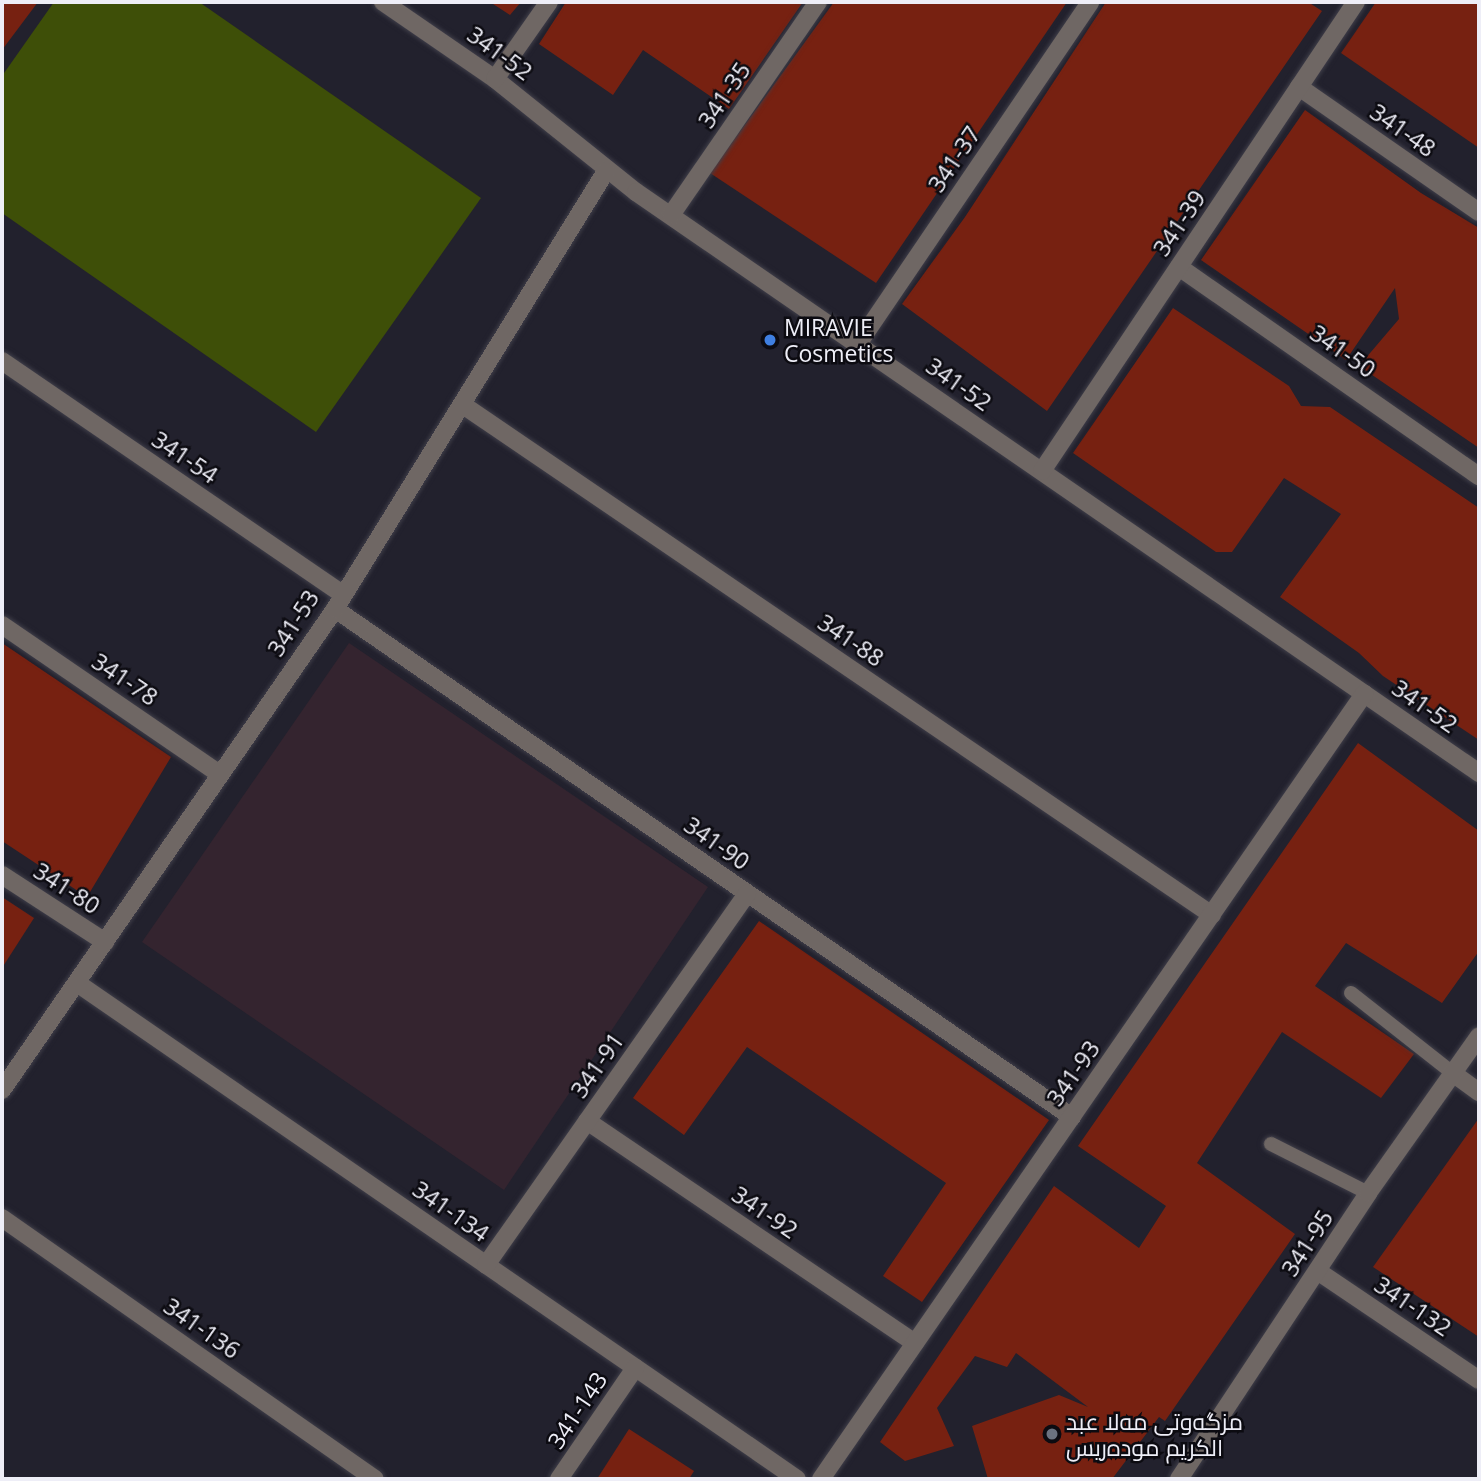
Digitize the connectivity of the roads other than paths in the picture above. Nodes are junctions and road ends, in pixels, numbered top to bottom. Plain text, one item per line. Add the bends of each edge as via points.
1 (383, 2) edge
2 (549, 2) edge
3 (818, 2) edge
4 (1090, 2) edge
5 (1349, 4) edge
6 (495, 79) junction
7 (1298, 87) junction
8 (606, 171) junction
9 (1479, 212) edge
10 (671, 215) junction
11 (1179, 267) junction
12 (858, 344) junction
13 (2, 361) edge
14 (463, 405) junction
15 (1042, 471) junction
16 (1479, 476) edge
17 (338, 601) junction
18 (2, 625) edge
19 (1364, 694) junction
20 (1479, 773) edge
21 (220, 774) junction
22 (2, 875) edge
23 (747, 893) junction
24 (1212, 915) junction
25 (105, 942) junction
26 (77, 983) junction
27 (1351, 993) dead end
28 (1479, 1036) edge
29 (1454, 1074) junction
30 (2, 1090) edge
31 (1479, 1092) edge
32 (1072, 1117) junction
33 (587, 1121) junction
34 (1271, 1144) dead end
35 (1368, 1193) junction
36 (2, 1217) edge
37 (486, 1265) junction
38 (1319, 1272) junction
39 (915, 1343) junction
40 (635, 1368) junction
41 (1479, 1380) edge
42 (374, 1479) edge
43 (559, 1479) edge
44 (797, 1479) edge
45 (821, 1479) edge
46 (1179, 1479) edge

1 - 6 street, 341-52
2 - 6 street
3 - 10 street, 341-35
4 - 12 street, 341-37
5 - 7 street, 341-39
6 - 8 street, 341-52
7 - 9 street, 341-48
7 - 11 street, 341-39
8 - 10 street, 341-52
8 - 14 street, 341-53
10 - 12 street, 341-52
11 - 15 street, 341-39
11 - 16 street, 341-50
12 - 15 street, 341-52
13 - 17 street, 341-54
14 - 17 street, 341-53
14 - 24 street, 341-88
15 - 19 street, 341-52
17 - 21 street, 341-53
17 - 23 street, 341-90
18 - 21 street, 341-78
19 - 20 street, 341-52
19 - 24 street, 341-93
21 - 25 street, 341-53
22 - 25 street, 341-80
23 - 32 street, 341-90
23 - 33 street, 341-91
24 - 32 street, 341-93
25 - 26 street, 341-53
26 - 30 street, 341-53
26 - 37 street, 341-134
27 - 29 lane
28 - 29 street, 341-95
29 - 31 street
29 - 35 street, 341-95
32 - 39 street, 341-93
33 - 37 street, 341-91
33 - 39 street, 341-92
34 - 35 lane
35 - 38 street, 341-95
36 - 42 street, 341-136
37 - 40 street, 341-134
38 - 41 street, 341-132
38 - 46 street, 341-95
39 - 45 street, 341-93
40 - 43 street, 341-143
40 - 44 street, 341-134

